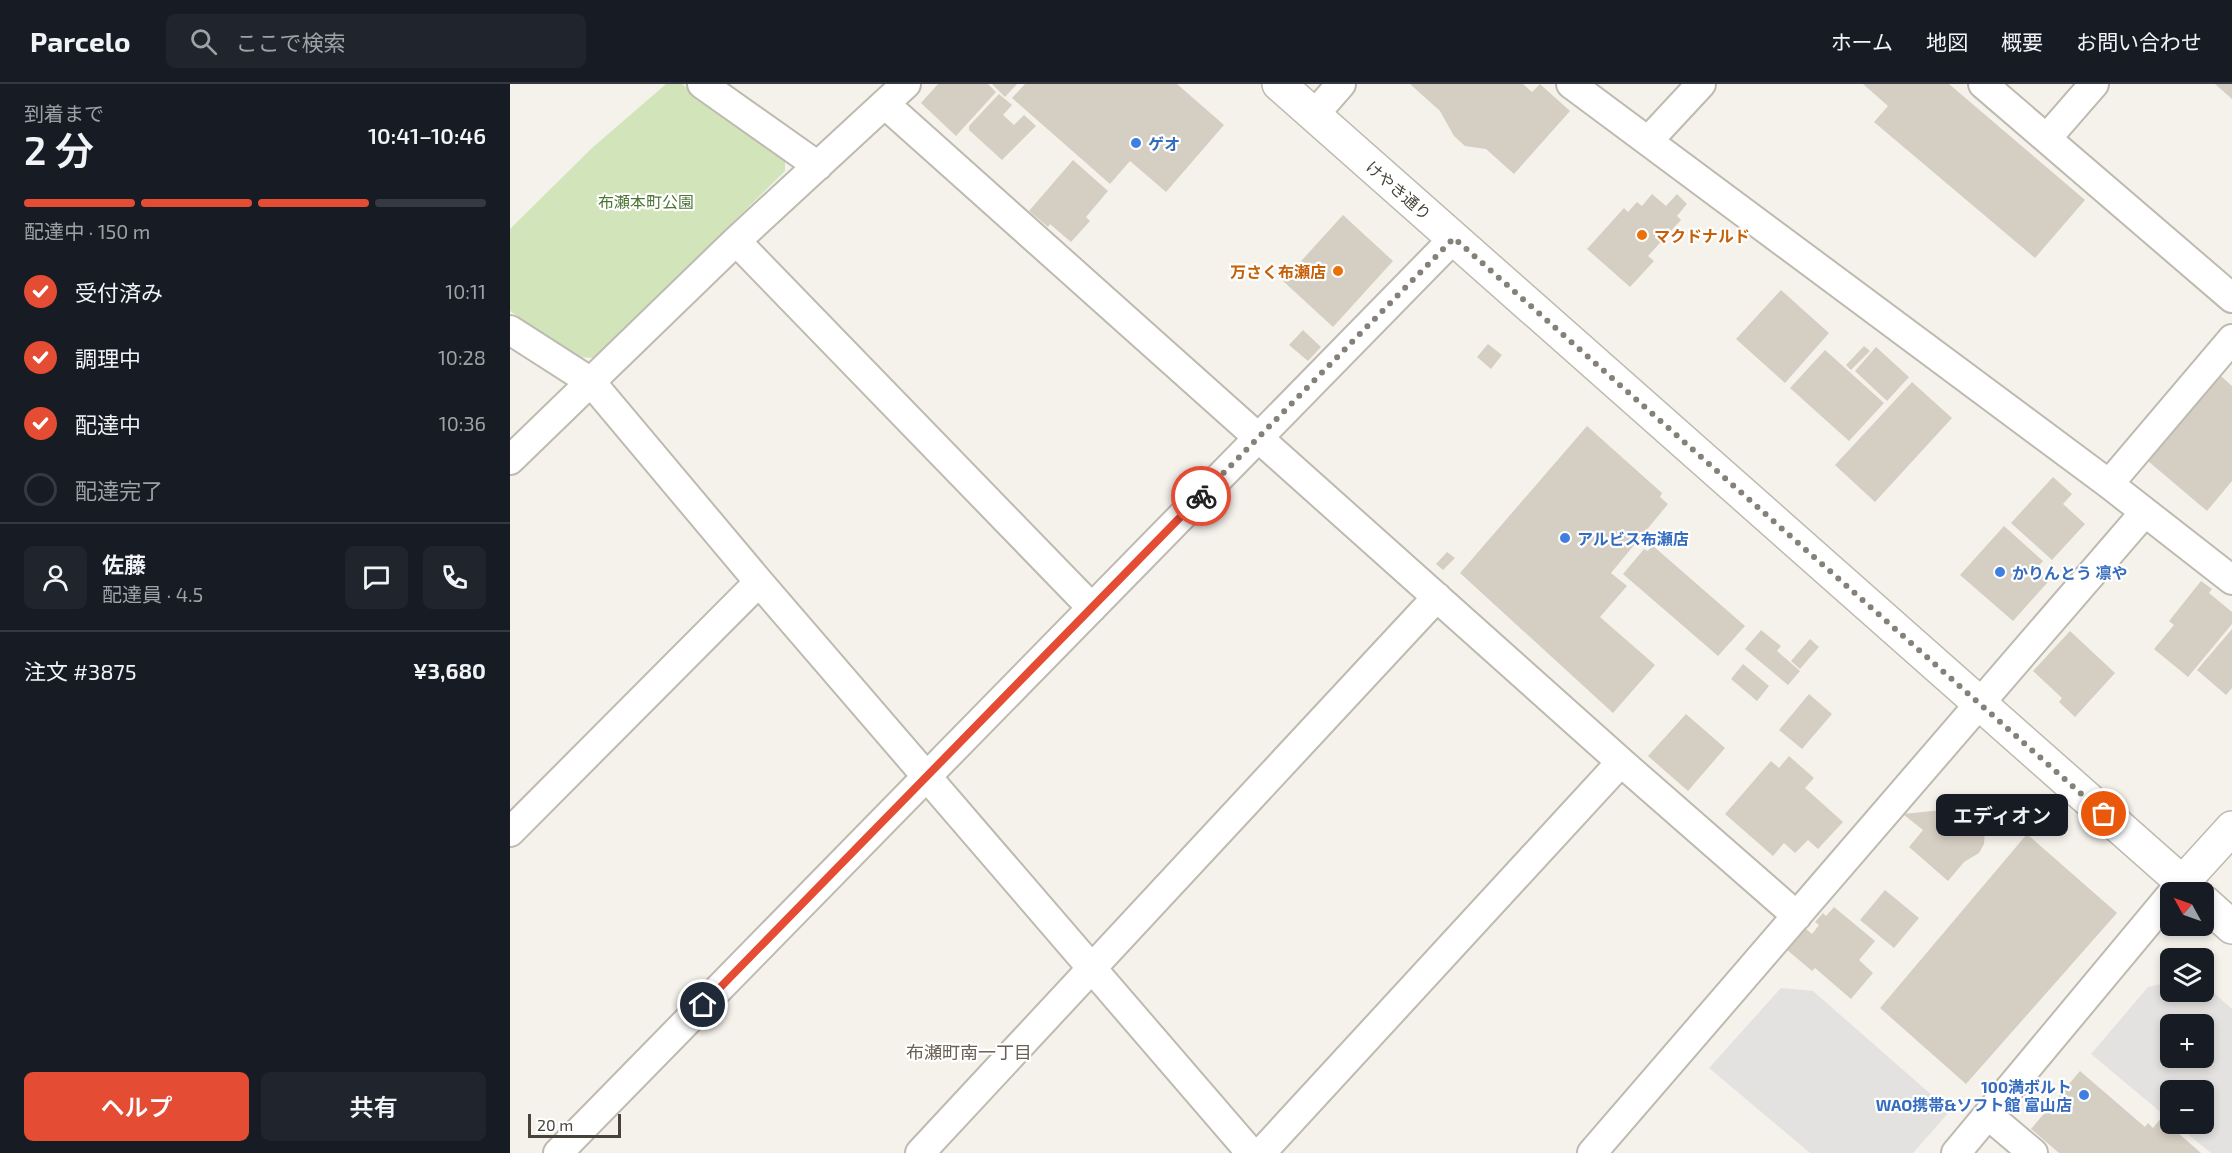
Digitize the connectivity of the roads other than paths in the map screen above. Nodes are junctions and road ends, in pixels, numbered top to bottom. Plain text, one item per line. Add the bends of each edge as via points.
1 (906, 84) edge
2 (1279, 84) edge
3 (1341, 84) edge
4 (1571, 84) edge
5 (1701, 84) edge
6 (1983, 84) edge
7 (2094, 84) edge
8 (709, 86) edge
9 (886, 105) junction
10 (1314, 115) junction
11 (2047, 138) junction
12 (1648, 141) junction
13 (818, 166) junction
14 (1454, 238) junction
15 (736, 241) junction
16 (2232, 298) edge
17 (510, 330) edge
18 (2232, 339) edge
19 (591, 381) junction
20 (1258, 438) junction
21 (510, 460) edge
22 (2109, 484) junction
23 (2144, 513) junction
24 (2232, 580) edge
25 (759, 582) junction
26 (1437, 597) junction
27 (1092, 608) junction
28 (1980, 704) junction
29 (1621, 762) junction
30 (928, 775) junction
31 (2232, 828) edge
32 (510, 832) edge
33 (2172, 882) edge
34 (2192, 882) edge
35 (2214, 914) edge
36 (1797, 916) junction
37 (2160, 920) edge
38 (2232, 927) edge
39 (1091, 969) junction
40 (1988, 1115) junction
41 (558, 1153) edge
42 (920, 1153) edge
43 (1251, 1153) edge
44 (1261, 1153) edge
45 (1592, 1153) edge
46 (1956, 1153) edge
47 (2033, 1153) edge

1 - 9 street
2 - 10 street, けやき通り
3 - 10 street
4 - 12 street
5 - 12 street
6 - 11 street
7 - 11 street
8 - 13 street
9 - 13 street
9 - 20 street
10 - 14 street, けやき通り
11 - 16 street
12 - 22 street
13 - 15 street
14 - 20 street
14 - 28 street, けやき通り
15 - 19 street
15 - 27 street
17 - 19 street
18 - 22 street
19 - 21 street
19 - 25 street
20 - 26 street
20 - 27 street
22 - 23 street
23 - 24 street
23 - 28 street
25 - 30 street
25 - 32 street
26 - 29 street
26 - 39 street
27 - 30 street
28 - 33 street, けやき通り
28 - 36 street
29 - 36 street
29 - 44 street
30 - 39 street
30 - 41 street
31 - 34 street
35 - 38 street, けやき通り
36 - 45 street
37 - 40 street
39 - 42 street
39 - 43 street
40 - 46 street
40 - 47 street

